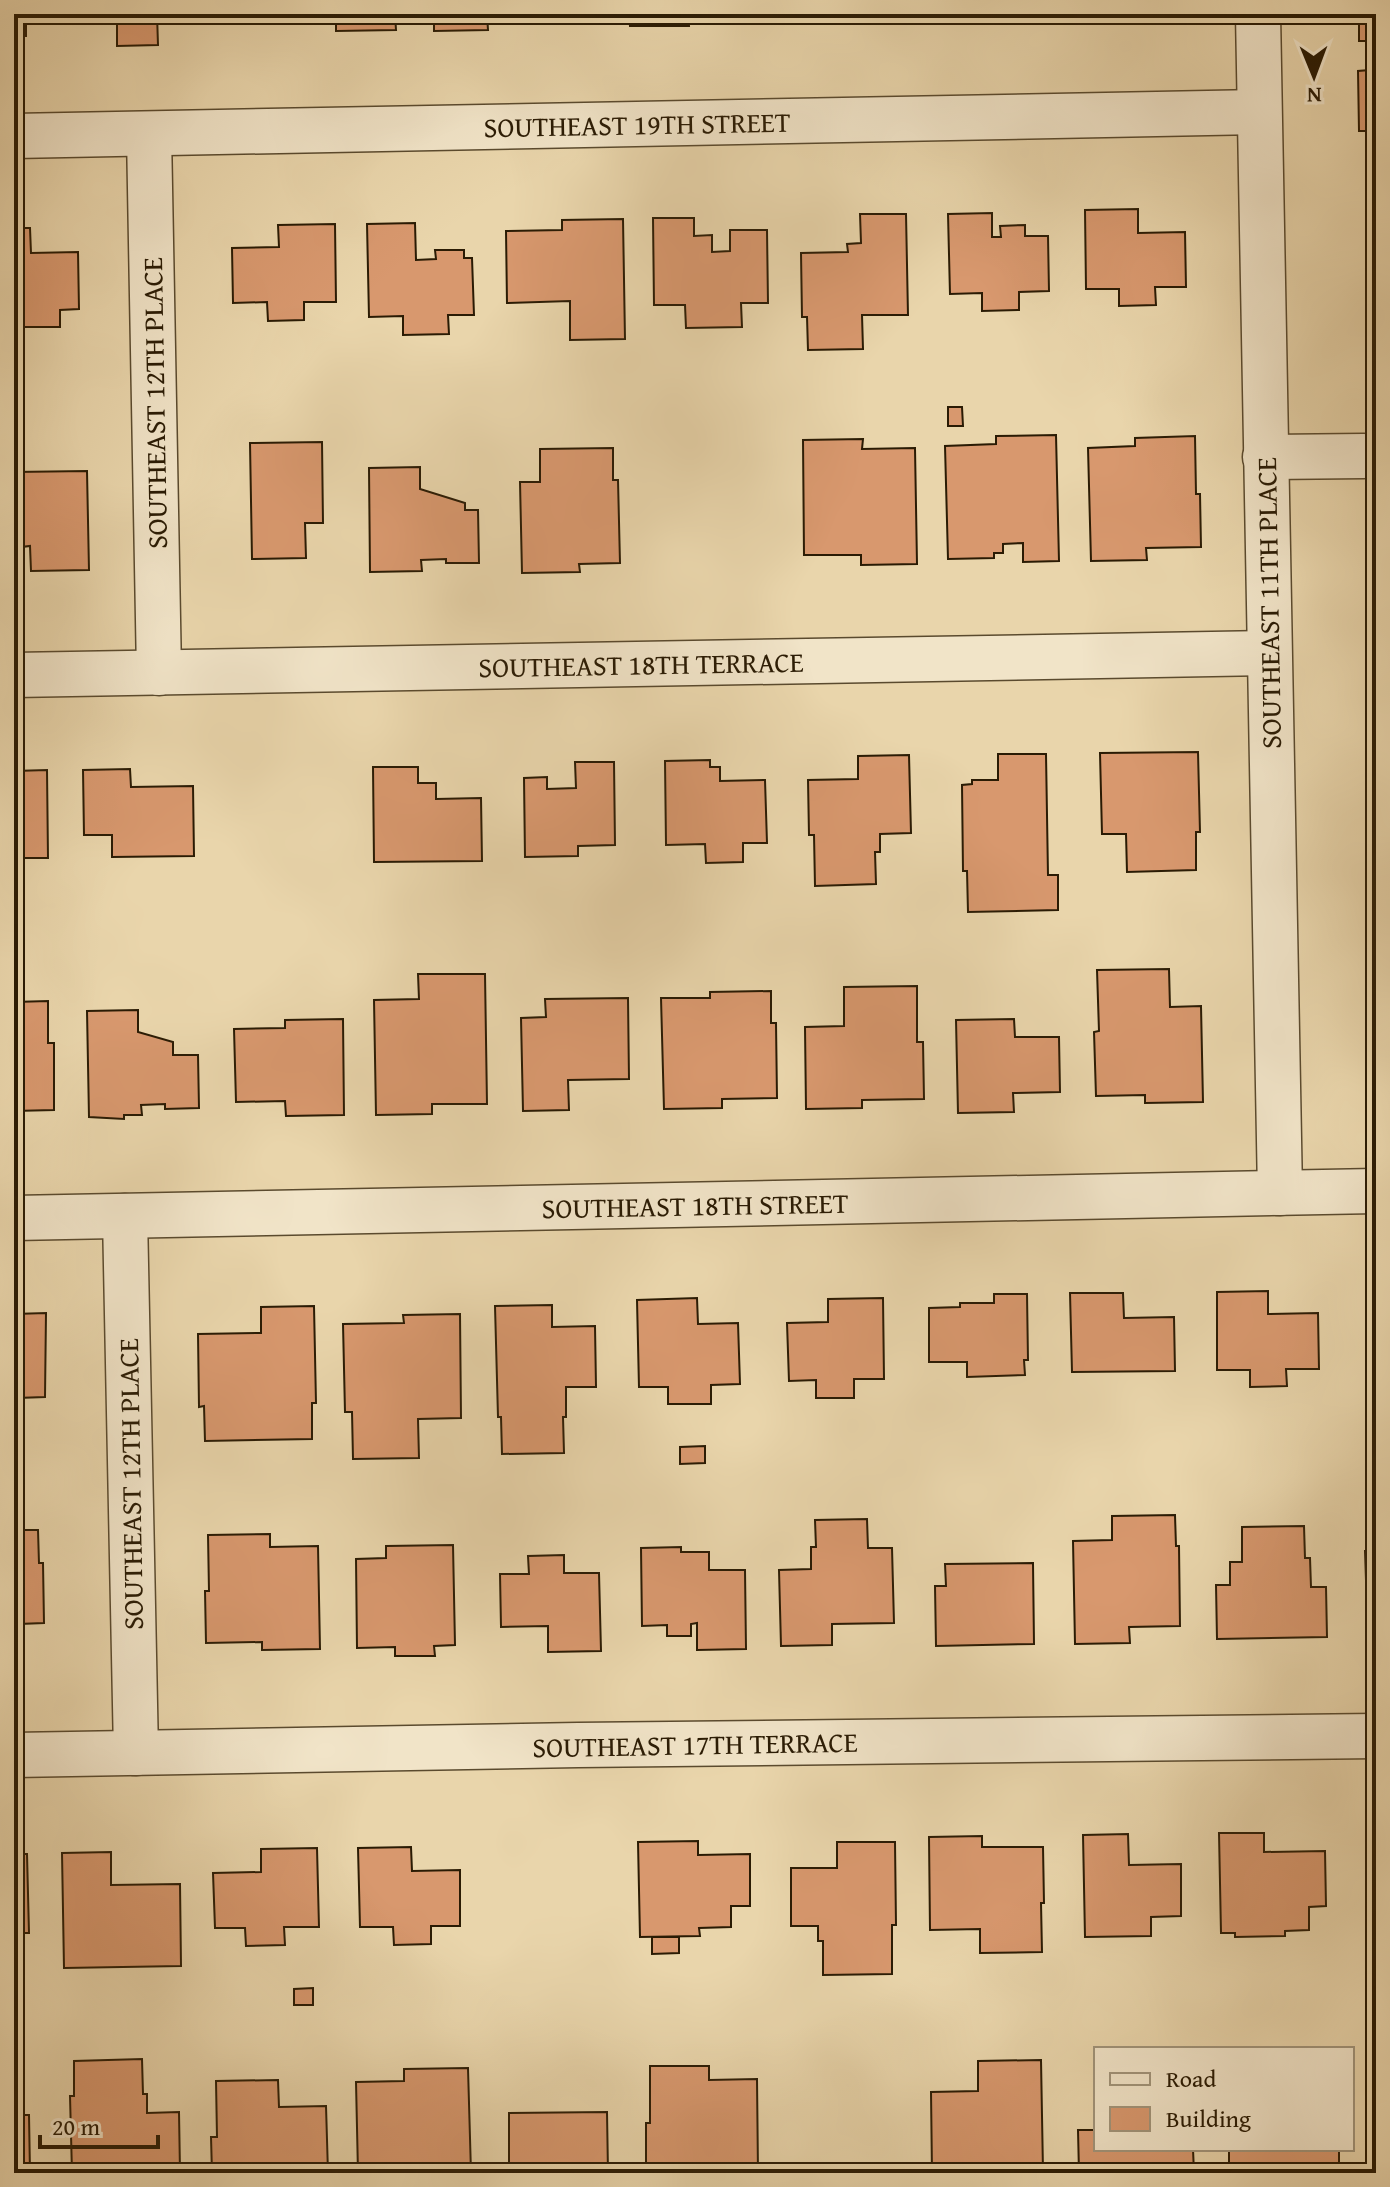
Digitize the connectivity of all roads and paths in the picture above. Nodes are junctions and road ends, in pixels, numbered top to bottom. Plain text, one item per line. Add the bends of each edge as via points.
1 (1258, 14) edge
2 (1259, 112) junction
3 (149, 134) junction
4 (14, 136) edge
5 (1364, 456) dead end
6 (1265, 457) junction
7 (1268, 653) junction
8 (159, 673) junction
9 (14, 675) edge
10 (1376, 1191) edge
11 (1280, 1193) junction
12 (125, 1216) junction
13 (14, 1218) edge
14 (1376, 1736) edge
15 (136, 1753) junction
16 (14, 1755) edge

1 - 2 street, SOUTHEAST 11TH PLACE
2 - 3 street, SOUTHEAST 19TH STREET
2 - 6 street, SOUTHEAST 11TH PLACE
3 - 4 street, SOUTHEAST 19TH STREET
3 - 8 street, SOUTHEAST 12TH PLACE
5 - 6 street
6 - 7 street, SOUTHEAST 11TH PLACE
7 - 8 street, SOUTHEAST 18TH TERRACE
7 - 11 street, SOUTHEAST 11TH PLACE
8 - 9 street, SOUTHEAST 18TH TERRACE
10 - 11 street, SOUTHEAST 18TH STREET
11 - 12 street, SOUTHEAST 18TH STREET
12 - 13 street, SOUTHEAST 18TH STREET
12 - 15 street, SOUTHEAST 12TH PLACE
14 - 15 street, SOUTHEAST 17TH TERRACE
15 - 16 street, SOUTHEAST 17TH TERRACE

